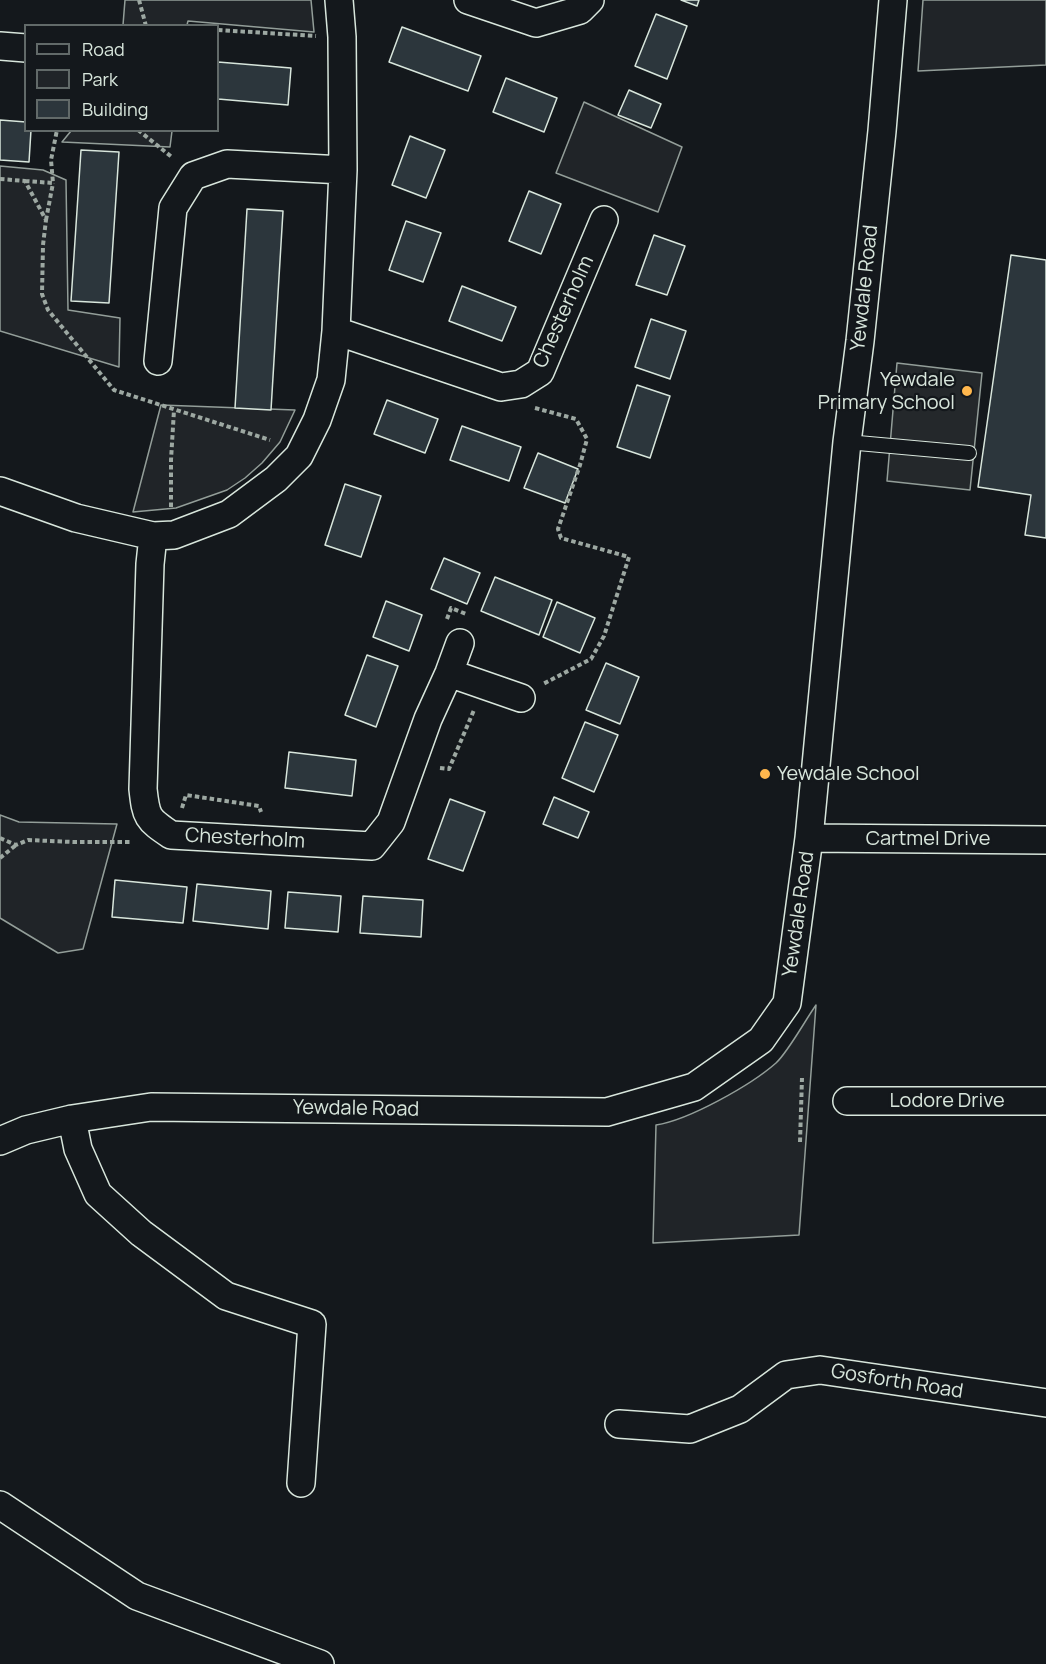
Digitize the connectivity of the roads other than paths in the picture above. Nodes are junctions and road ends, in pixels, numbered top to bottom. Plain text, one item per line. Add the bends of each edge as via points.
1 (339, 0) edge
2 (468, 0) edge
3 (590, 0) edge
4 (893, 0) edge
5 (0, 46) edge
6 (24, 48) edge
7 (343, 170) junction
8 (604, 220) dead end
9 (336, 331) junction
10 (158, 361) dead end
11 (847, 442) junction
12 (969, 453) dead end
13 (0, 490) edge
14 (153, 536) junction
15 (452, 637) road end
16 (449, 673) junction
17 (530, 692) road end
18 (809, 838) junction
19 (1046, 840) edge
20 (847, 1101) dead end
21 (1046, 1101) edge
22 (72, 1119) junction
23 (0, 1141) edge
24 (1046, 1404) edge
25 (619, 1424) dead end
26 (301, 1483) dead end
27 (0, 1505) edge
28 (320, 1664) edge

1 - 7 street
2 - 3 street via 536,23 580,10
4 - 11 street, Yewdale Road via 880,154
5 - 6 street
7 - 9 street
7 - 10 street via 227,164 193,176 173,208
8 - 9 street, Chesterholm via 540,372 521,384 501,387
9 - 14 street via 331,380 318,420 299,456 276,479 229,514 174,535
11 - 12 lane
11 - 18 street, Yewdale Road
13 - 14 street via 76,518
14 - 16 street, Chesterholm via 143,789 146,814 171,835 372,846 391,822 428,718
15 - 16 street, Chesterholm
16 - 17 street
18 - 19 street, Cartmel Drive
18 - 22 street, Yewdale Road via 787,1003 761,1040 694,1087 607,1112 151,1107
20 - 21 street, Lodore Drive
22 - 23 street, Yewdale Road
22 - 26 street via 78,1149 98,1194 141,1233 226,1296 312,1324
24 - 25 street, Gosforth Road via 820,1370 786,1375 740,1409 690,1429
27 - 28 street via 137,1596

